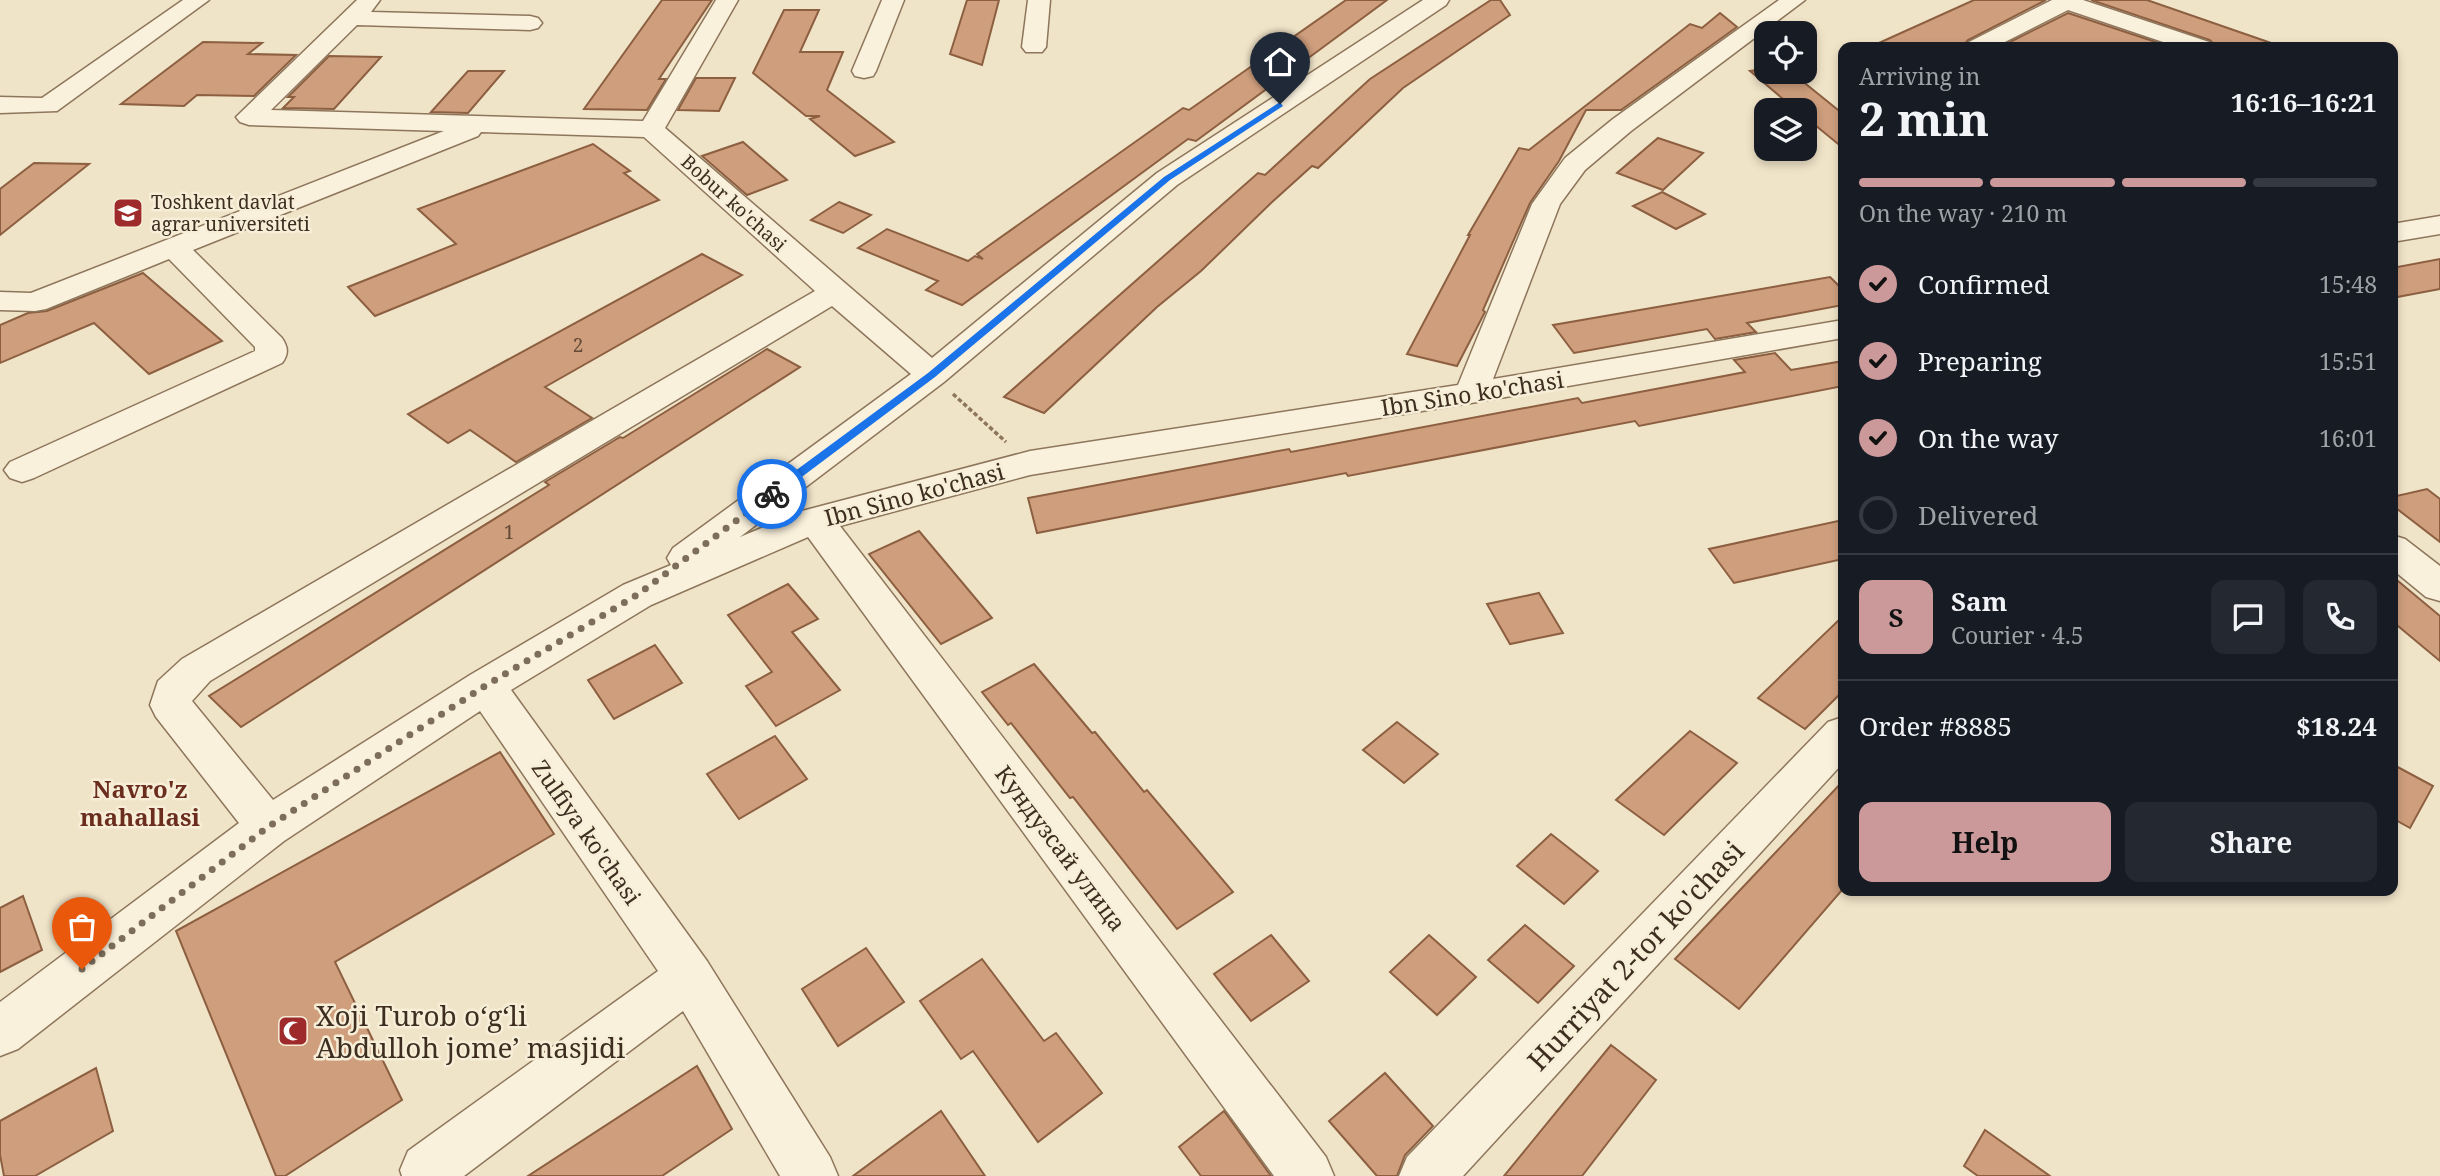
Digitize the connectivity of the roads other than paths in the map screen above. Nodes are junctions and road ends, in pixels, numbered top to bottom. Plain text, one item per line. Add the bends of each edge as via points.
1 (198, 0) edge
2 (370, 0) edge
3 (727, 0) edge
4 (893, 0) edge
5 (1039, 0) edge
6 (1438, 0) edge
7 (1794, 0) edge
8 (2068, 1) edge
9 (351, 18) junction
10 (530, 23) dead end
11 (1987, 42) edge
12 (2187, 42) edge
13 (1034, 47) dead end
14 (863, 71) dead end
15 (0, 105) edge
16 (483, 125) junction
17 (651, 129) junction
18 (2440, 225) edge
19 (2398, 232) edge
20 (173, 247) junction
21 (834, 292) junction
22 (0, 301) edge
23 (1838, 330) edge
24 (932, 375) junction
25 (1471, 393) junction
26 (22, 470) dead end
27 (815, 520) junction
28 (2398, 553) edge
29 (2440, 587) edge
30 (637, 595) junction
31 (485, 686) junction
32 (1838, 739) edge
33 (268, 827) junction
34 (690, 978) junction
35 (0, 1032) edge
36 (429, 1176) edge
37 (811, 1176) edge
38 (1307, 1176) edge
39 (1426, 1176) edge

1 - 15 street via 48,106
2 - 9 street
3 - 17 street
4 - 14 street
5 - 13 street
6 - 24 street via 1167,179
7 - 25 street via 1575,164 1546,204
8 - 11 street
8 - 12 street
9 - 10 street
9 - 16 street via 249,117
16 - 17 street
16 - 20 street
17 - 21 street, Bobur ko'chasi
18 - 19 street
20 - 22 street via 35,302
20 - 26 street via 271,345 271,356
21 - 24 street, Bobur ko'chasi
21 - 33 street via 196,670 173,692 171,705
23 - 25 street, Ibn Sino ko'chasi
24 - 30 street
25 - 27 street, Ibn Sino ko'chasi via 1030,463
27 - 30 street, Ibn Sino ko'chasi
27 - 38 street, Кундузсай улица
28 - 29 street
30 - 31 street, Ibn Sino ko'chasi
31 - 33 street, Ibn Sino ko'chasi
31 - 34 street, Zulfiya ko'chasi
32 - 39 street, Hurriyat 2-tor ko'chasi
33 - 35 street, Ibn Sino ko'chasi
34 - 36 street via 427,1170
34 - 37 street, Zulfiya ko'chasi

